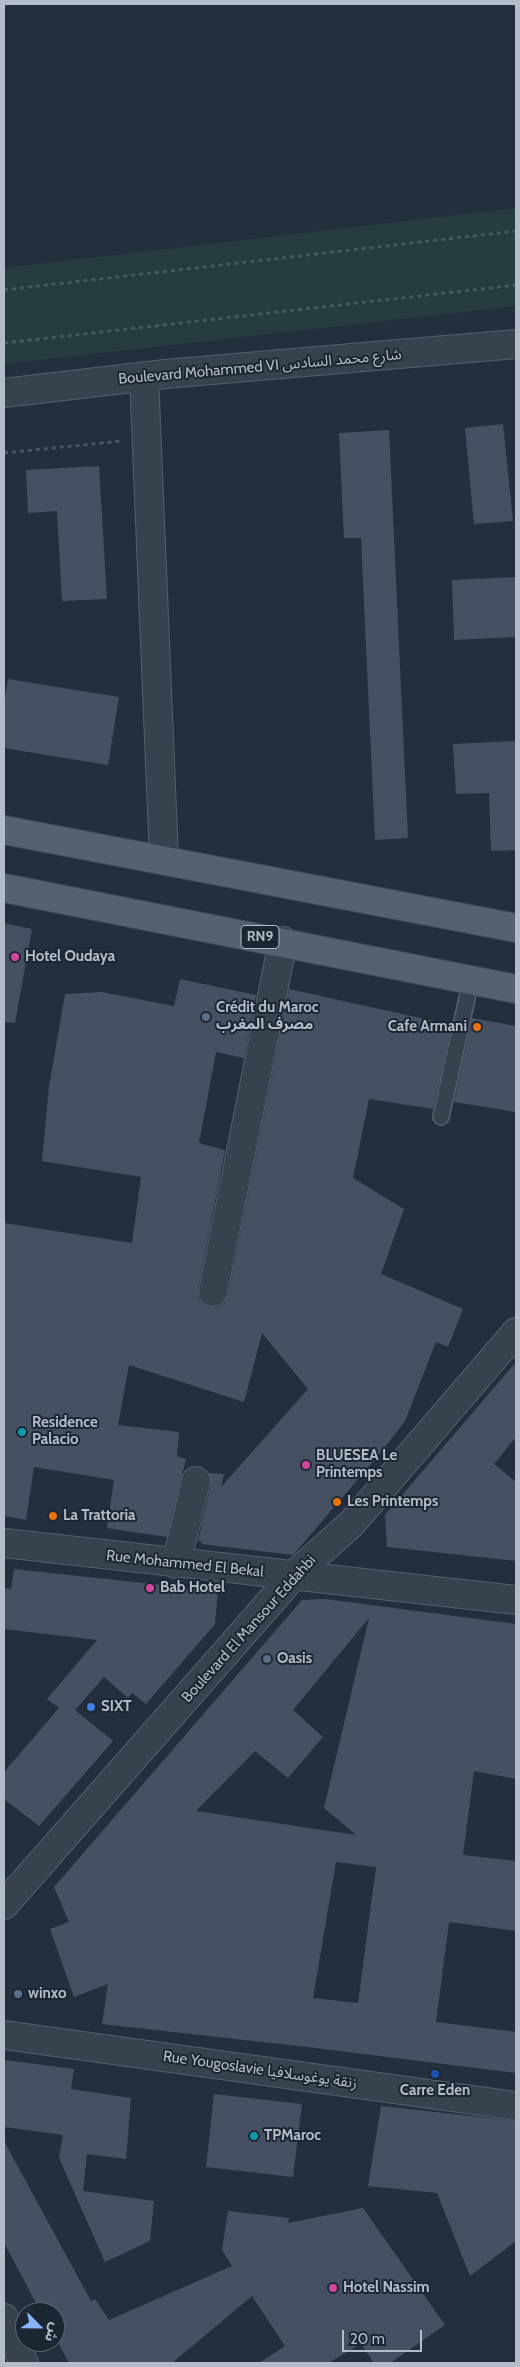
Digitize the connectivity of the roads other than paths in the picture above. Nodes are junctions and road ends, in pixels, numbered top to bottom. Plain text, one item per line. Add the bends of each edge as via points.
1 (516, 344) edge
2 (144, 376) junction
3 (4, 393) edge
4 (4, 830) edge
5 (164, 860) junction
6 (4, 888) edge
7 (516, 928) edge
8 (283, 941) junction
9 (471, 980) junction
10 (516, 989) edge
11 (441, 1117) dead end
12 (214, 1292) dead end
13 (516, 1332) edge
14 (196, 1481) dead end
15 (4, 1543) edge
16 (176, 1564) junction
17 (294, 1575) junction
18 (516, 1600) edge
19 (4, 1905) edge
20 (4, 2035) edge
21 (516, 2106) edge
22 (4, 2318) edge
23 (24, 2363) edge

1 - 2 street, Boulevard Mohammed VI شارع محمد السادس
2 - 3 street, Boulevard Mohammed VI شارع محمد السادس
2 - 5 street
4 - 5 main road
5 - 7 main road
6 - 8 main road, RN9
8 - 9 main road, RN9
8 - 12 street
9 - 10 main road, RN9
9 - 11 lane
13 - 17 street, Boulevard El Mansour Eddahbi via 352,1523
14 - 16 street
15 - 16 street, Rue Mohammed El Bekal
16 - 17 street, Rue Mohammed El Bekal
17 - 18 street, Rue Mohammed El Bekal
17 - 19 street, Boulevard El Mansour Eddahbi
20 - 21 street, Rue Yougoslavie زنقة يوغوسلافيا
22 - 23 street

